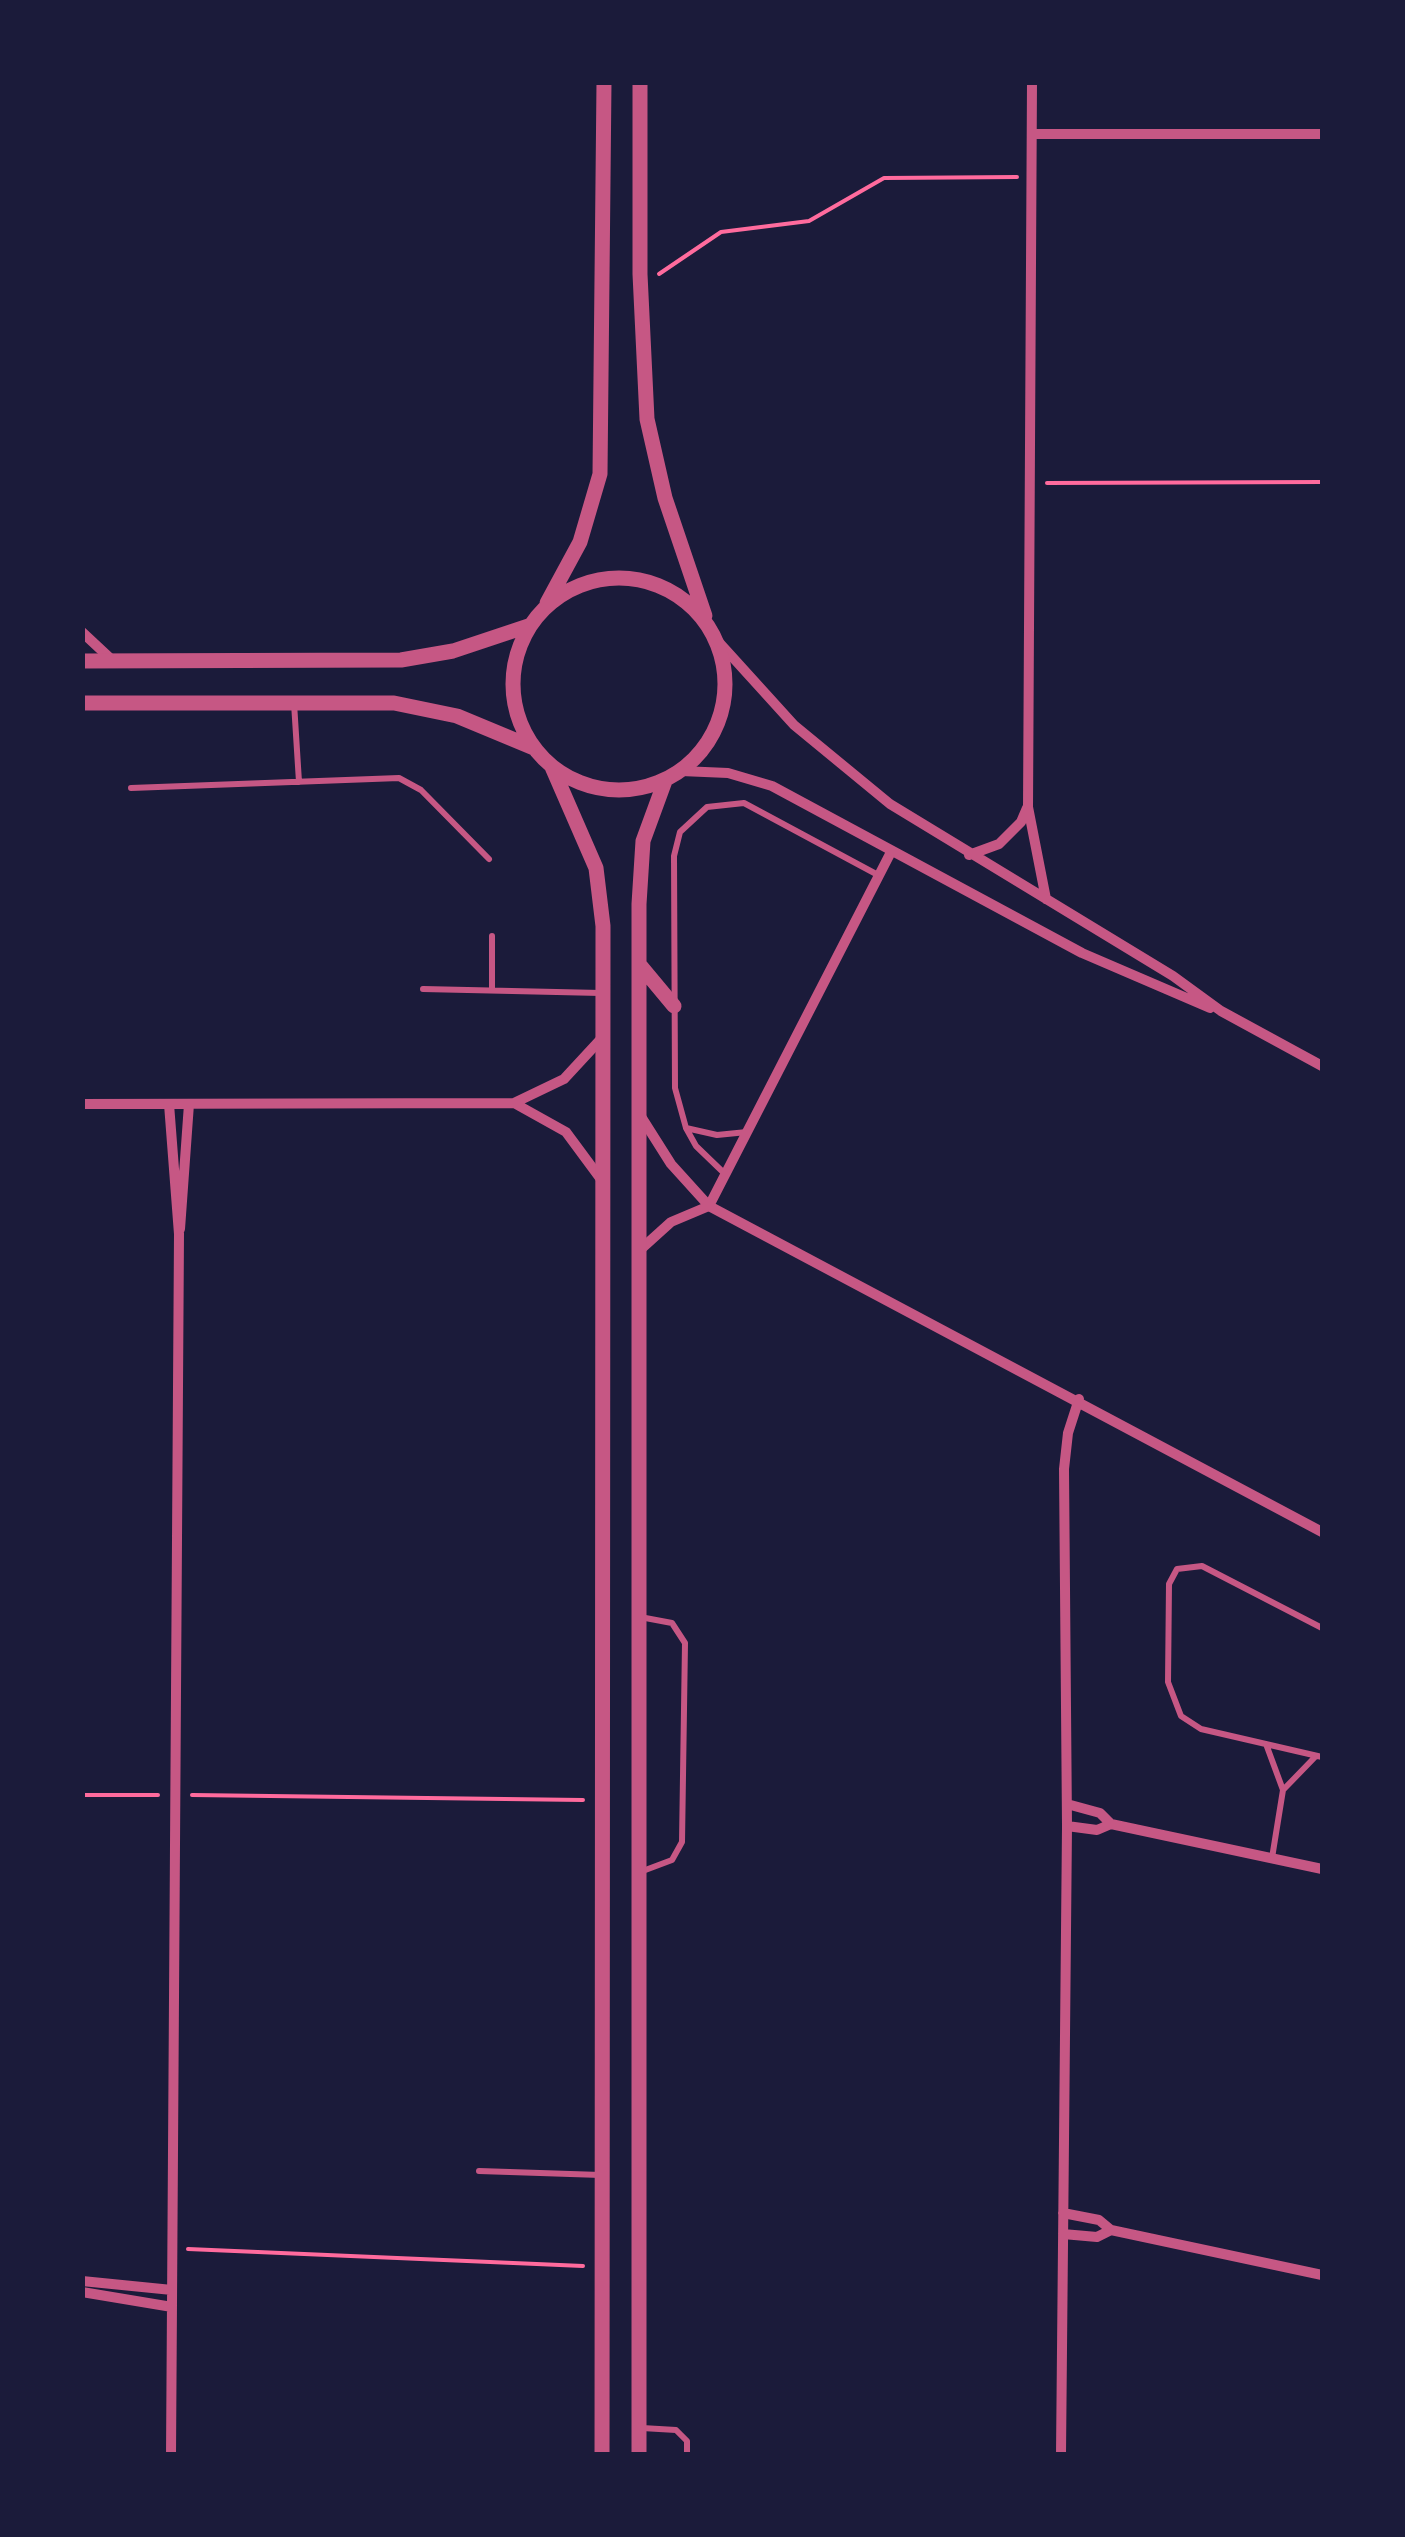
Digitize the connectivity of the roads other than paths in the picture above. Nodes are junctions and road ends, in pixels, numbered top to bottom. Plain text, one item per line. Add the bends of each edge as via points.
1 (640, 82) edge
2 (1032, 82) edge
3 (603, 83) edge
4 (1032, 134) junction
5 (1322, 134) edge
6 (543, 610) junction
7 (708, 624) junction
8 (531, 625) junction
9 (82, 632) edge
10 (716, 639) junction
11 (82, 661) edge
12 (112, 661) junction
13 (294, 703) junction
14 (82, 704) edge
15 (534, 748) junction
16 (552, 767) junction
17 (682, 771) junction
18 (665, 780) junction
19 (299, 782) junction
20 (131, 788) dead end
21 (1028, 807) junction
22 (891, 852) junction
23 (968, 855) junction
24 (489, 859) dead end
25 (879, 876) junction
26 (1046, 899) junction
27 (492, 936) dead end
28 (639, 964) junction
29 (423, 989) dead end
30 (492, 990) junction
31 (602, 992) junction
32 (674, 1006) junction
33 (1220, 1011) junction
34 (600, 1040) junction
35 (1322, 1066) edge
36 (82, 1104) edge
37 (169, 1104) junction
38 (189, 1104) junction
39 (514, 1104) junction
40 (640, 1114) junction
41 (686, 1128) junction
42 (748, 1131) junction
43 (726, 1174) junction
44 (601, 1180) junction
45 (709, 1206) junction
46 (179, 1234) junction
47 (640, 1250) junction
48 (1079, 1400) junction
49 (1322, 1532) edge
50 (640, 1617) junction
51 (1322, 1628) edge
52 (1266, 1744) junction
53 (1319, 1756) edge
54 (1283, 1790) junction
55 (1067, 1804) junction
56 (1111, 1824) junction
57 (1067, 1826) junction
58 (1272, 1858) junction
59 (1322, 1868) edge
60 (639, 1872) junction
61 (478, 2171) dead end
62 (602, 2175) junction
63 (1063, 2213) junction
64 (1111, 2230) junction
65 (1063, 2234) junction
66 (1322, 2274) edge
67 (82, 2281) edge
68 (172, 2290) junction
69 (82, 2292) edge
70 (172, 2307) junction
71 (639, 2428) junction
72 (172, 2454) edge
73 (602, 2454) edge
74 (638, 2454) edge
75 (687, 2454) edge
76 (1060, 2454) edge

1 - 7 street via 642,364 652,446
2 - 4 street
3 - 6 street via 600,474 580,542
4 - 5 street
4 - 21 street
6 - 7 street via 574,588 629,578 665,588
6 - 8 street
7 - 10 street
8 - 12 street via 400,660
8 - 15 street via 513,678 517,715
9 - 12 street
10 - 17 street via 726,675 722,712 707,745
10 - 23 street via 822,752
11 - 12 street
13 - 14 street
13 - 15 street via 414,706
13 - 19 lane
15 - 16 street
16 - 18 street via 582,784 615,791
16 - 31 street via 596,868
17 - 18 street
17 - 22 street via 772,786
18 - 28 street via 640,858
19 - 20 lane
19 - 24 lane via 411,782
21 - 23 street via 999,844
21 - 26 street
22 - 25 street
22 - 33 street via 1116,970
23 - 26 street
25 - 32 lane via 756,806 719,802 696,813 680,832 674,856
25 - 42 street
26 - 33 street
27 - 30 lane
28 - 32 street
28 - 40 street
29 - 30 lane
30 - 31 lane
31 - 34 street
32 - 41 lane via 675,1088
33 - 35 street
34 - 39 street via 564,1079
34 - 44 street
36 - 37 street
37 - 38 street
37 - 46 street
38 - 39 street
38 - 46 street
39 - 44 street via 566,1132
40 - 45 street via 671,1164
40 - 47 street
41 - 42 lane
41 - 43 lane
42 - 43 street
43 - 45 street
44 - 62 street
45 - 47 street via 670,1222
45 - 48 street
46 - 68 street
47 - 50 street
48 - 49 street
48 - 55 street via 1064,1469
50 - 60 street
50 - 60 lane via 672,1623 685,1643 682,1842 672,1860
51 - 52 lane via 1202,1566 1185,1566 1172,1576 1168,1682 1174,1706 1201,1729
52 - 53 lane
52 - 54 lane
53 - 54 lane
54 - 58 lane
55 - 56 street via 1100,1813
55 - 57 street
56 - 57 street via 1097,1830
56 - 58 street
57 - 63 street
58 - 59 street
60 - 71 street
61 - 62 lane
62 - 73 street
63 - 64 street via 1099,2220
63 - 65 street
64 - 65 street via 1096,2237
64 - 66 street
65 - 76 street
67 - 68 street
68 - 70 street
69 - 70 street
70 - 72 street
71 - 74 street
71 - 75 lane via 676,2430

